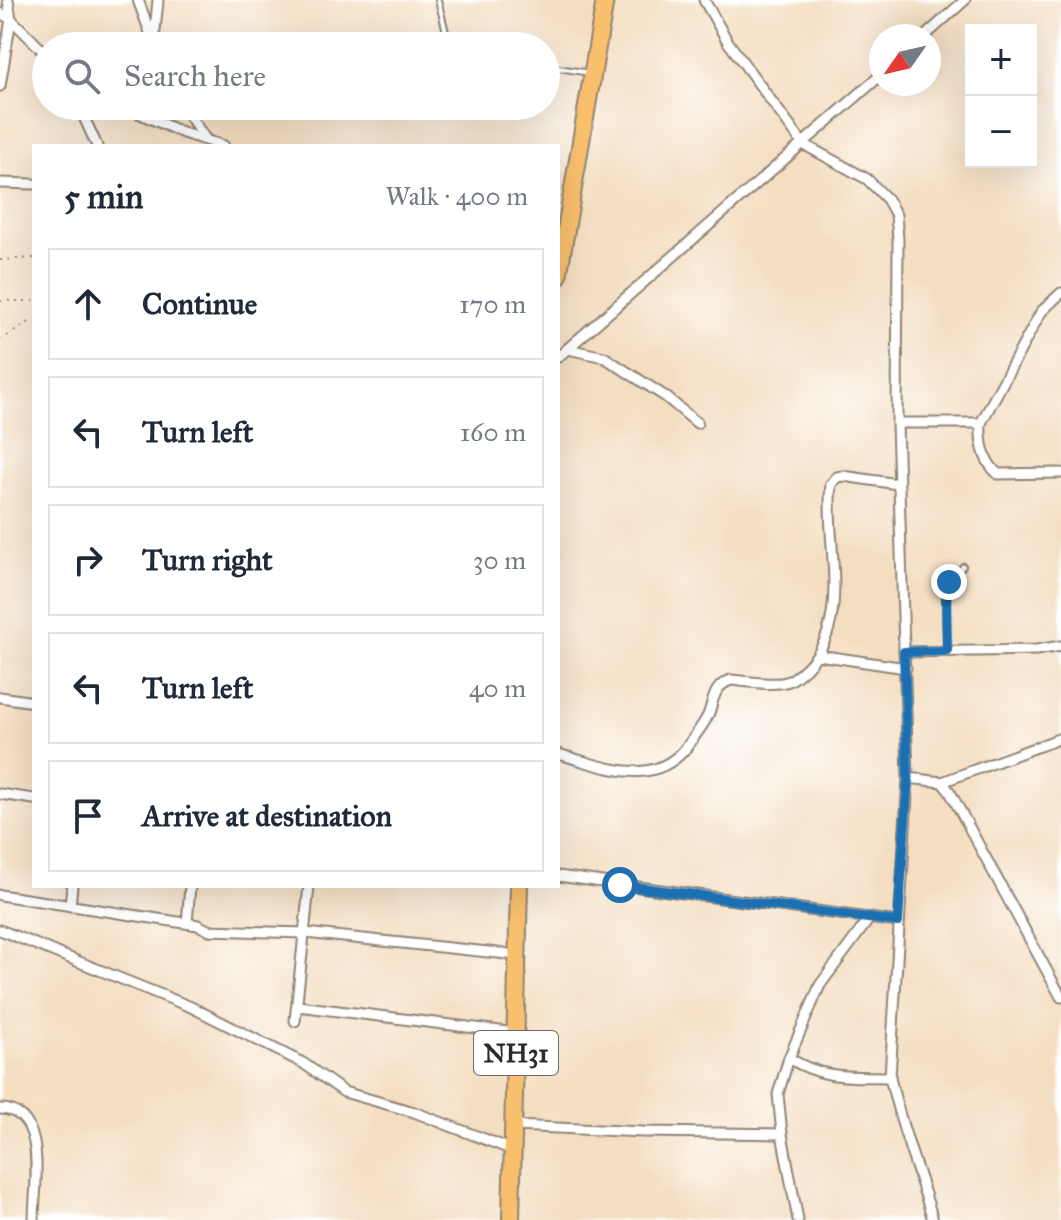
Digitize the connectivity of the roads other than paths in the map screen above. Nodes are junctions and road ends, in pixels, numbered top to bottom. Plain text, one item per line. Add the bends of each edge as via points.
1 (8, 0) edge
2 (138, 0) edge
3 (158, 0) edge
4 (438, 0) edge
5 (605, 0) edge
6 (704, 0) edge
7 (965, 0) edge
8 (0, 13) edge
9 (11, 19) junction
10 (938, 24) edge
11 (150, 32) edge
12 (155, 32) edge
13 (446, 32) edge
14 (32, 40) edge
15 (560, 68) edge
16 (593, 73) junction
17 (0, 86) edge
18 (869, 86) edge
19 (85, 120) edge
20 (157, 120) edge
21 (192, 120) edge
22 (206, 140) junction
23 (96, 144) edge
24 (218, 144) edge
25 (803, 144) junction
26 (0, 183) edge
27 (32, 184) edge
28 (564, 202) edge
29 (560, 252) edge
30 (1061, 293) edge
31 (568, 349) junction
32 (560, 355) edge
33 (697, 423) dead end
34 (897, 423) junction
35 (981, 423) junction
36 (1061, 473) edge
37 (898, 484) junction
38 (963, 566) dead end
39 (1061, 646) edge
40 (947, 651) junction
41 (904, 652) junction
42 (818, 655) junction
43 (906, 668) junction
44 (0, 697) edge
45 (32, 702) edge
46 (1061, 738) edge
47 (560, 755) edge
48 (908, 778) junction
49 (942, 782) junction
50 (0, 794) edge
51 (32, 799) edge
52 (560, 876) edge
53 (72, 888) edge
54 (190, 888) edge
55 (309, 888) edge
56 (519, 888) edge
57 (0, 895) edge
58 (70, 906) junction
59 (869, 919) junction
60 (898, 922) junction
61 (187, 923) junction
62 (0, 930) edge
63 (305, 933) junction
64 (517, 955) junction
65 (1061, 997) edge
66 (298, 1006) junction
67 (295, 1021) dead end
68 (516, 1033) junction
69 (789, 1058) junction
70 (890, 1077) junction
71 (0, 1109) edge
72 (514, 1126) junction
73 (782, 1134) junction
74 (513, 1150) junction
75 (34, 1220) edge
76 (511, 1220) edge
77 (798, 1220) edge
78 (933, 1220) edge

1 - 9 street
2 - 11 street
3 - 12 street
4 - 13 lane
5 - 16 highway
6 - 25 street via 728,42
7 - 10 street
8 - 9 street
9 - 14 street
9 - 17 street
15 - 16 lane
16 - 28 highway
18 - 25 street
19 - 23 street
20 - 22 street
21 - 22 street
22 - 24 street
25 - 31 street
25 - 34 street via 867,179 896,215
26 - 27 street
28 - 29 highway
30 - 35 street via 1041,312
31 - 32 street
31 - 33 street via 604,357
34 - 35 street
34 - 37 street
35 - 36 street via 986,460 998,474
37 - 41 street
37 - 42 street via 843,476 831,484 835,566 827,639
38 - 40 lane via 946,592
39 - 40 street
40 - 41 street
41 - 43 street
42 - 43 street
42 - 47 street via 788,682 723,682 708,717 683,753 651,771 634,774
43 - 48 street
44 - 45 street
46 - 49 street
48 - 49 street
48 - 60 street
49 - 65 street
50 - 51 street
52 - 59 street
53 - 58 street
54 - 61 street
55 - 63 street
56 - 64 highway, NH31
57 - 58 street
58 - 61 street
59 - 60 street
59 - 69 street via 820,985
60 - 70 street
61 - 63 street via 208,930
62 - 74 street via 191,1007 303,1063 344,1092
63 - 64 street
63 - 66 street
64 - 68 highway, NH31
66 - 67 street
66 - 68 street
68 - 72 highway, NH31
69 - 70 street via 829,1076
69 - 73 street via 778,1094
70 - 78 street
71 - 75 street via 26,1119 35,1138
72 - 73 street
72 - 74 highway, NH31
73 - 77 street
74 - 76 highway, NH31

